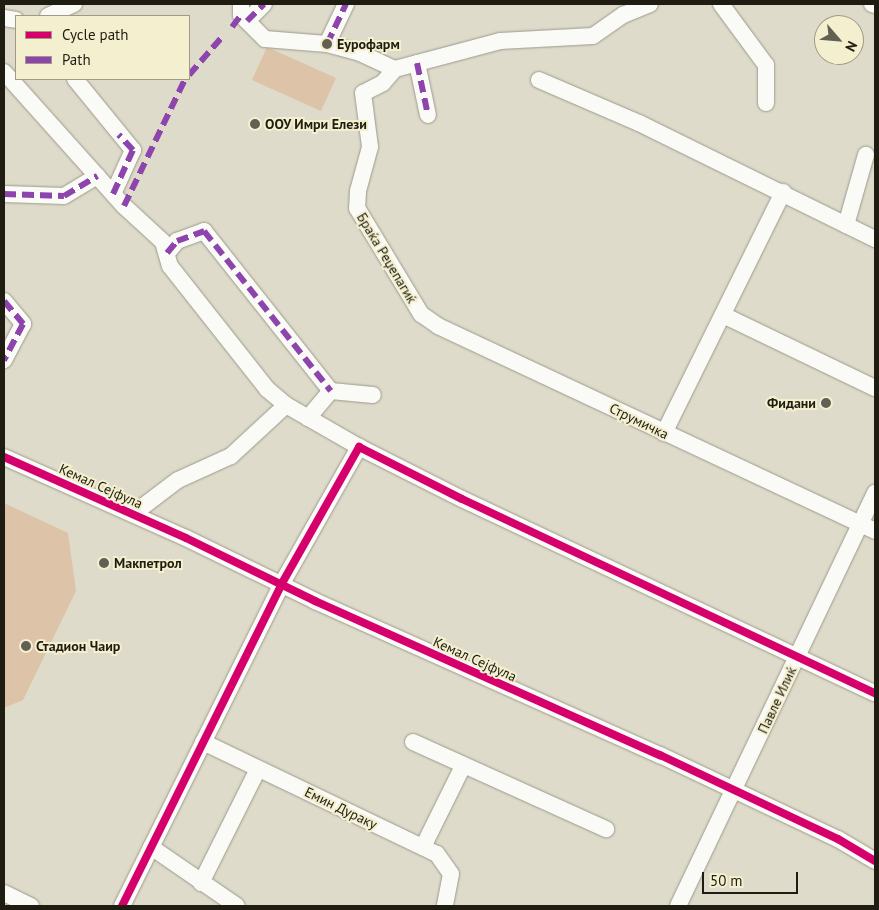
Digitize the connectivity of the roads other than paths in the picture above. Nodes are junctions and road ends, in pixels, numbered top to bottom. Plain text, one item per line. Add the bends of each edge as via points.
1 (74, 4) edge
2 (241, 4) edge
3 (264, 4) edge
4 (346, 4) edge
5 (650, 4) edge
6 (721, 4) edge
7 (50, 15) edge
8 (247, 21) junction
9 (326, 44) junction
10 (417, 63) junction
11 (395, 69) junction
12 (4, 72) edge
13 (76, 80) edge
14 (539, 80) dead end
15 (766, 103) dead end
16 (428, 115) dead end
17 (866, 155) dead end
18 (97, 176) junction
19 (783, 192) junction
20 (4, 194) edge
21 (113, 194) junction
22 (846, 225) junction
23 (875, 239) edge
24 (167, 253) junction
25 (4, 301) edge
26 (421, 314) joint
27 (723, 315) junction
28 (4, 360) edge
29 (875, 388) edge
30 (331, 391) junction
31 (373, 395) dead end
32 (286, 405) junction
33 (308, 418) junction
34 (664, 433) junction
35 (359, 446) junction
36 (4, 457) edge
37 (875, 493) edge
38 (133, 514) junction
39 (860, 524) junction
40 (875, 531) edge
41 (281, 585) junction
42 (796, 658) junction
43 (875, 693) edge
44 (203, 742) junction
45 (413, 742) dead end
46 (463, 766) junction
47 (258, 769) junction
48 (735, 791) junction
49 (606, 829) dead end
50 (151, 847) junction
51 (423, 847) junction
52 (875, 861) edge
53 (201, 883) junction
54 (4, 893) edge
55 (31, 906) edge
56 (122, 906) edge
57 (238, 906) edge
58 (445, 906) edge
59 (678, 906) edge

1 - 7 street
2 - 8 street via 241,15
3 - 8 street
4 - 9 street
5 - 10 street via 623,15 593,36 500,41
6 - 15 street via 766,65
8 - 9 street via 265,39
9 - 11 street via 360,53
10 - 11 street
10 - 16 street
11 - 26 street, Браќа Реџепагиќ via 383,83 363,93 370,147 358,191 357,208
12 - 18 street
13 - 21 street via 133,150
14 - 19 street
17 - 22 street
18 - 20 street via 64,196
18 - 21 street
19 - 22 street
19 - 27 street
21 - 24 street via 163,242
22 - 23 street
24 - 30 street via 177,241 204,231
24 - 32 street via 170,266 267,390
25 - 28 street via 23,324
26 - 34 street, Струмичка via 438,326
27 - 29 street
27 - 34 street
30 - 31 street
30 - 33 street
32 - 33 street
32 - 38 street via 231,456 178,480
33 - 35 street
34 - 39 street, Струмичка
35 - 41 street
35 - 42 street
36 - 38 street, Кемал Сејфула
37 - 39 street, Павле Илиќ
38 - 41 street, Кемал Сејфула
39 - 40 street, Струмичка
39 - 42 street, Павле Илиќ
41 - 44 street
41 - 48 street, Кемал Сејфула via 660,754
42 - 43 street
42 - 48 street, Павле Илиќ
44 - 47 street, Емин Дураку
44 - 50 street
45 - 46 street
46 - 49 street
46 - 51 street
47 - 51 street, Емин Дураку
47 - 53 street
48 - 52 street via 838,839
48 - 59 street, Павле Илиќ
50 - 53 street
50 - 56 street
51 - 58 street, Емин Дураку via 437,854 450,874
53 - 57 street
54 - 55 street

